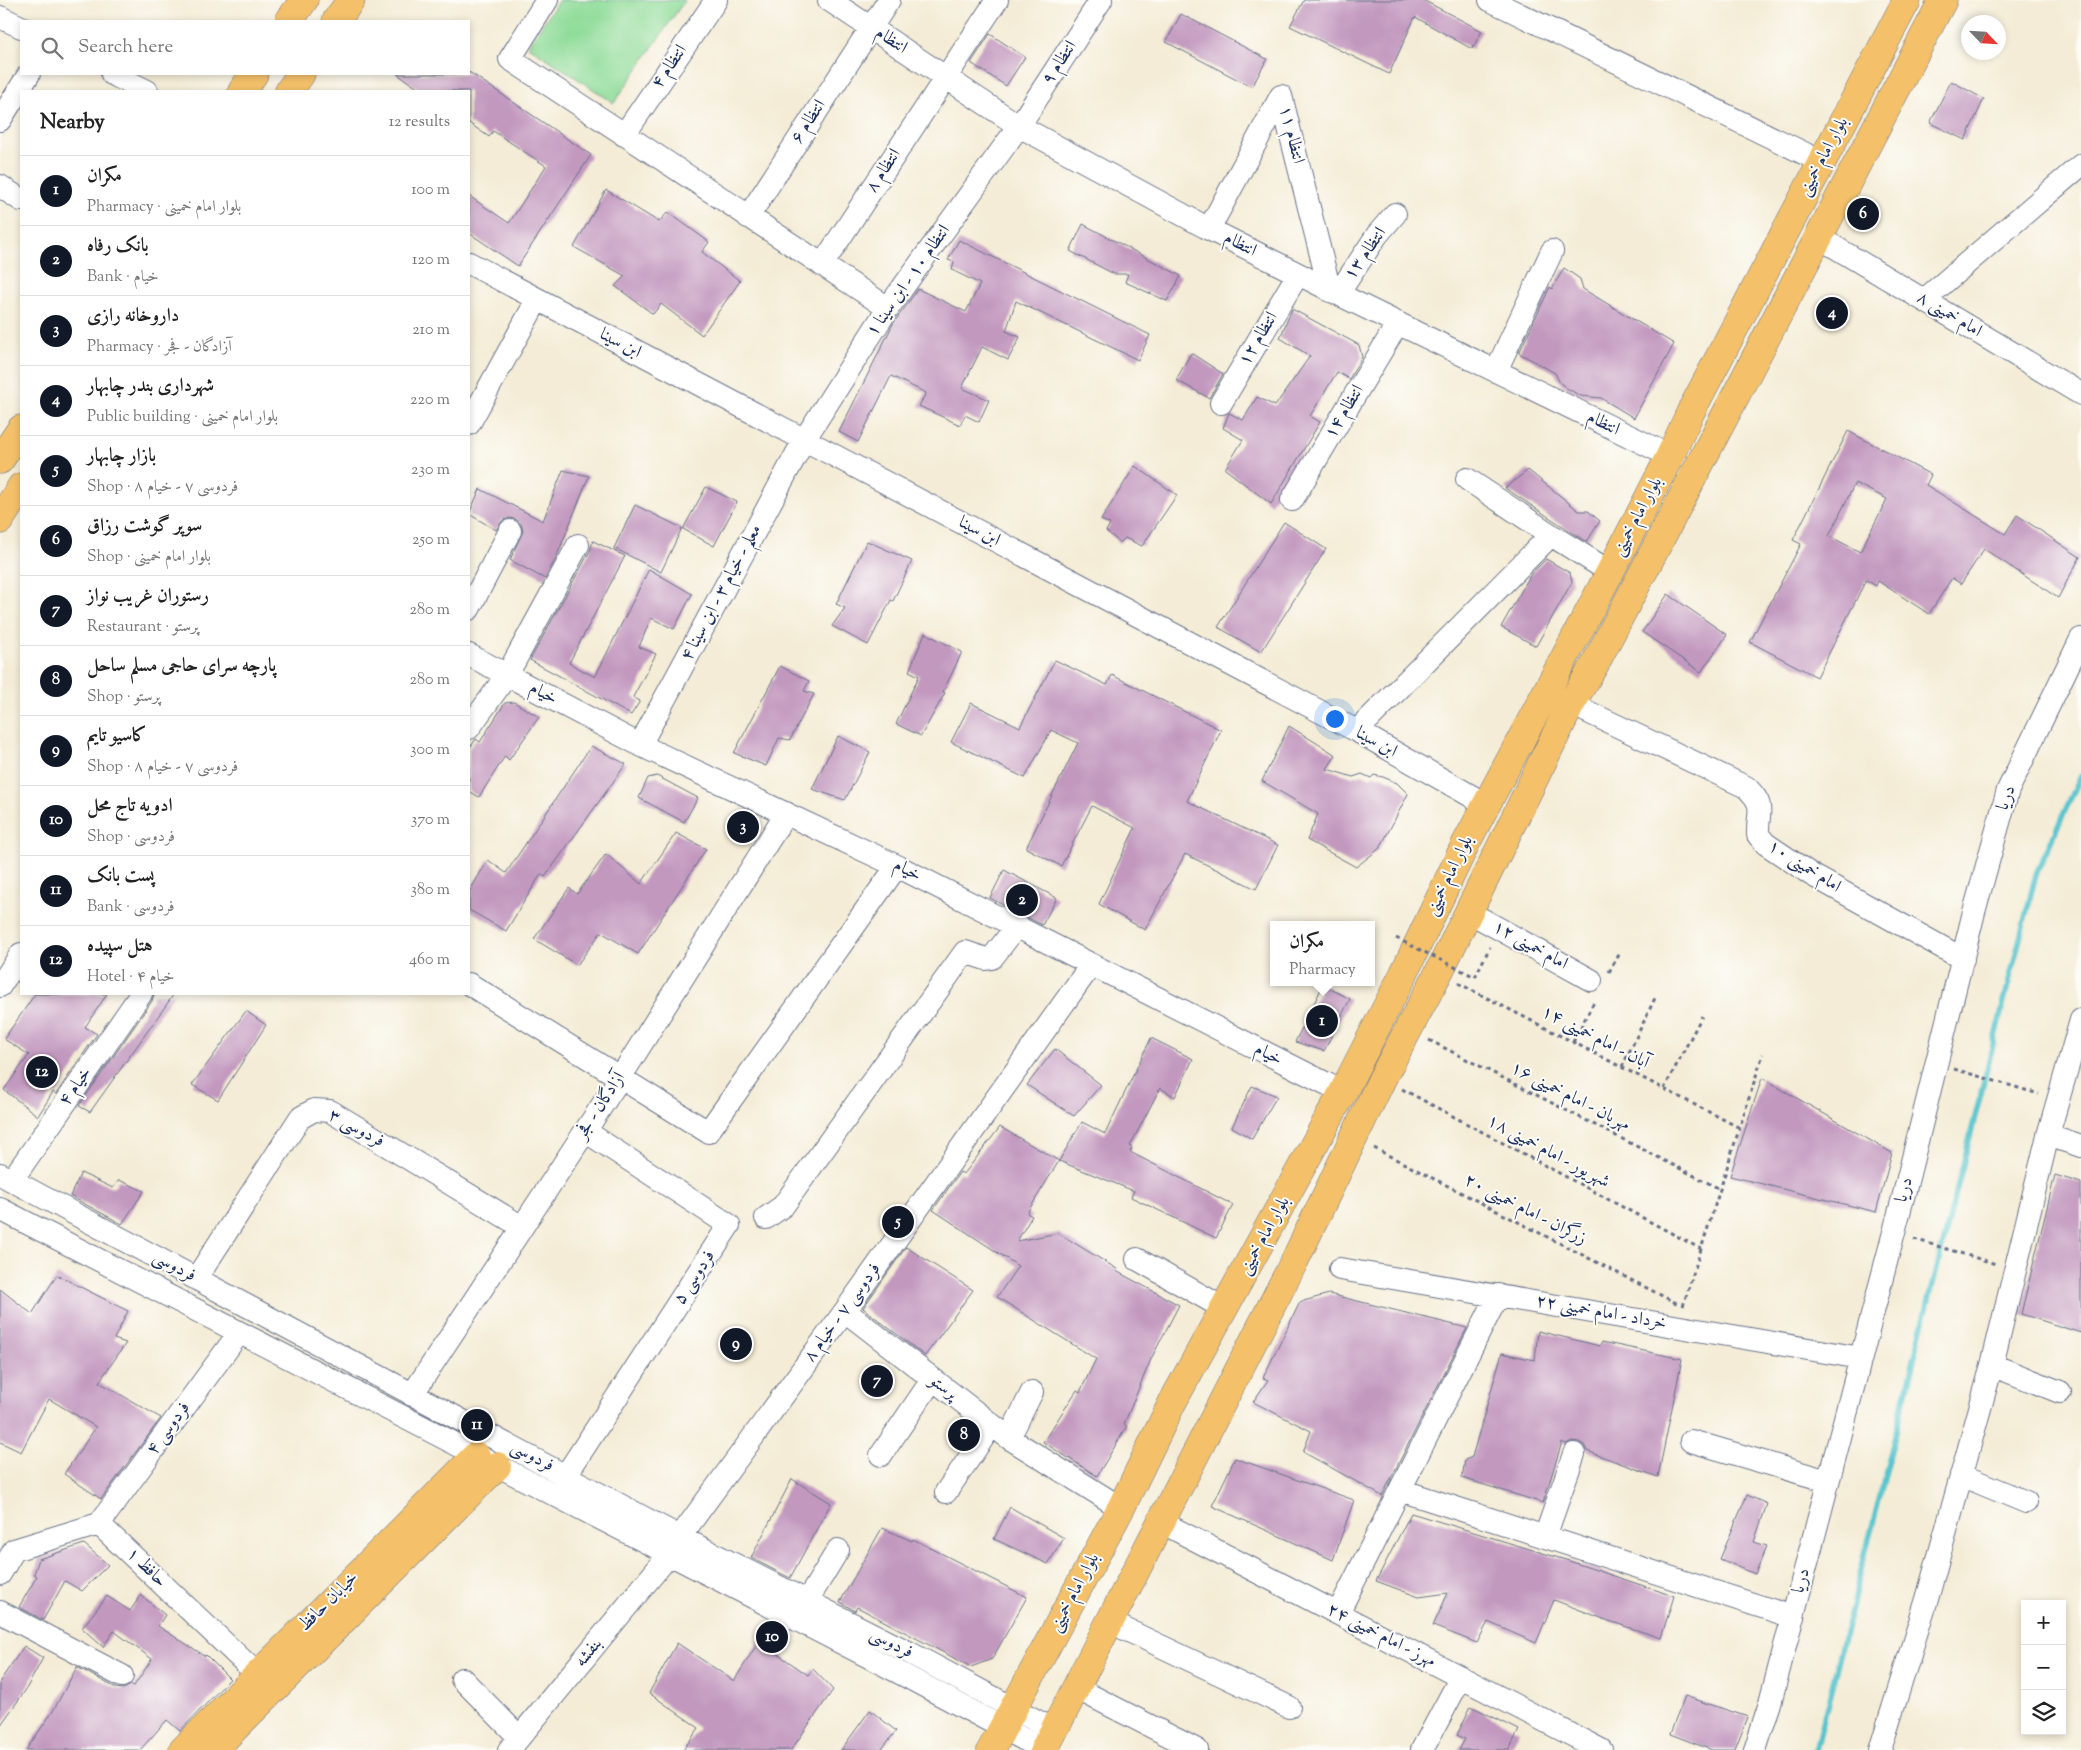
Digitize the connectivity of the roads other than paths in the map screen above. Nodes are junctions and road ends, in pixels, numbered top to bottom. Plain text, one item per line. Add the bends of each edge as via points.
1 (304, 0) edge
2 (351, 0) edge
3 (547, 0) edge
4 (716, 0) edge
5 (829, 0) edge
6 (889, 0) edge
7 (997, 0) edge
8 (1101, 0) edge
9 (1490, 0) edge
10 (1907, 0) edge
11 (1943, 0) edge
12 (0, 17) edge
13 (290, 20) edge
14 (337, 20) edge
15 (20, 27) edge
16 (870, 28) junction
17 (28, 75) edge
18 (114, 75) edge
19 (253, 75) edge
20 (300, 75) edge
21 (946, 77) junction
22 (144, 90) edge
23 (243, 90) edge
24 (290, 90) edge
25 (0, 120) edge
26 (1019, 126) junction
27 (624, 135) junction
28 (1822, 162) junction
29 (2081, 165) edge
30 (0, 186) edge
31 (20, 199) edge
32 (1395, 214) dead end
33 (748, 216) junction
34 (1790, 222) junction
35 (1209, 229) junction
36 (1818, 237) junction
37 (1552, 251) dead end
38 (470, 264) edge
39 (822, 265) junction
40 (1298, 274) junction
41 (1334, 292) junction
42 (537, 300) junction
43 (1924, 300) junction
44 (888, 308) junction
45 (1398, 323) junction
46 (1496, 371) junction
47 (2081, 394) edge
48 (1221, 403) dead end
49 (470, 422) edge
50 (20, 430) edge
51 (804, 440) junction
52 (1670, 456) junction
53 (0, 460) edge
54 (1466, 479) dead end
55 (20, 489) edge
56 (1292, 500) dead end
57 (0, 520) edge
58 (510, 531) dead end
59 (1551, 535) junction
60 (578, 544) dead end
61 (1610, 572) junction
62 (1594, 599) junction
63 (470, 607) edge
64 (1621, 613) junction
65 (2081, 639) edge
66 (470, 656) edge
67 (507, 675) junction
68 (1571, 704) junction
69 (470, 727) edge
70 (1357, 732) junction
71 (640, 745) junction
72 (1487, 805) junction
73 (786, 813) junction
74 (896, 866) junction
75 (1469, 912) junction
76 (1016, 927) junction
77 (20, 956) edge
78 (1963, 959) junction
79 (1091, 965) junction
80 (1591, 980) dead end
81 (470, 985) edge
82 (0, 986) edge
83 (140, 995) edge
84 (2081, 1020) edge
85 (620, 1078) junction
86 (1343, 1092) junction
87 (584, 1130) junction
88 (2048, 1135) junction
89 (2081, 1146) edge
90 (6, 1177) edge
91 (0, 1209) edge
92 (766, 1218) dead end
93 (522, 1227) junction
94 (1137, 1259) dead end
95 (1340, 1270) dead end
96 (196, 1279) junction
97 (1498, 1295) junction
98 (1224, 1309) junction
99 (845, 1311) junction
100 (239, 1333) junction
101 (1861, 1358) junction
102 (1992, 1365) junction
103 (932, 1380) junction
104 (1032, 1392) dead end
105 (2060, 1392) dead end
106 (412, 1395) junction
107 (1001, 1431) junction
108 (1691, 1441) dead end
109 (1574, 1454) dead end
110 (881, 1455) dead end
111 (487, 1461) junction
112 (566, 1475) junction
113 (1961, 1476) junction
114 (1828, 1481) junction
115 (1400, 1490) junction
116 (946, 1492) dead end
117 (2026, 1502) dead end
118 (1121, 1508) junction
119 (1161, 1522) junction
120 (99, 1524) junction
121 (1545, 1537) junction
122 (7, 1545) edge
123 (675, 1546) junction
124 (838, 1550) dead end
125 (0, 1574) edge
126 (807, 1601) junction
127 (0, 1612) edge
128 (1338, 1614) junction
129 (1793, 1617) junction
130 (1110, 1622) junction
131 (257, 1674) junction
132 (122, 1676) dead end
133 (1461, 1677) junction
134 (462, 1679) dead end
135 (1076, 1688) junction
136 (1289, 1707) dead end
137 (1002, 1729) edge
138 (1047, 1743) edge
139 (514, 1744) edge
140 (223, 1747) edge
141 (183, 1750) edge
142 (1197, 1750) edge
143 (1422, 1750) edge
144 (1601, 1750) edge
145 (1755, 1750) edge
146 (1880, 1750) edge

1 - 13 main road
2 - 14 main road
3 - 27 street via 510,59
4 - 27 street, انتظام ۴
5 - 16 street, انتظام
6 - 16 street, انتظام ۶
7 - 21 street, انتظام ۸
8 - 26 street, انتظام ۹
9 - 28 street
10 - 28 main road, بلوار امام خمینی
11 - 36 main road, بلوار امام خمینی
12 - 15 street
16 - 21 street, انتظام
16 - 33 street, انتظام ۶
17 - 25 street
18 - 22 street
19 - 23 main road
20 - 24 main road
21 - 26 street, انتظام
21 - 39 street, انتظام ۸
26 - 35 street, انتظام
26 - 44 street, انتظام ۱۰ - ابن سینا ۱
27 - 33 street
28 - 34 main road, بلوار امام خمینی
29 - 43 street
30 - 31 street
32 - 41 street, انتظام ۱۳
33 - 39 street
34 - 36 main road
34 - 52 main road, بلوار امام خمینی
35 - 40 street, انتظام
35 - 41 street, انتظام ۱۱ via 1281,96
36 - 43 street, امام خمینی ۸
36 - 64 main road, بلوار امام خمینی
37 - 46 street
38 - 42 street, ابن سینا
39 - 44 street
40 - 41 street, انتظام
40 - 48 street, انتظام ۱۲
41 - 45 street, انتظام
42 - 49 street
42 - 51 street, ابن سینا
43 - 47 street, امام خمینی ۸
44 - 51 street, انتظام ۱۰ - ابن سینا ۱
45 - 46 street, انتظام
45 - 56 street, انتظام ۱۴
46 - 52 street, انتظام
50 - 53 main road
51 - 70 street, ابن سینا
51 - 71 street, معلم - خیام ۳ - ابن سینا ۴
52 - 61 main road, بلوار امام خمینی
54 - 59 street
55 - 57 main road
58 - 63 street
59 - 61 street
59 - 70 street
60 - 67 street
61 - 62 main road, بلوار امام خمینی
62 - 64 main road
62 - 72 main road, بلوار امام خمینی
64 - 68 main road, بلوار امام خمینی
65 - 78 street, دریا via 2008,790
66 - 67 street, خیام
67 - 69 street
67 - 71 street, خیام
68 - 75 main road, بلوار امام خمینی
68 - 78 street, امام خمینی ۱۰ via 1746,787 1758,801 1758,836 1766,844 1812,875
70 - 72 street, ابن سینا
71 - 73 street, خیام
72 - 86 main road, بلوار امام خمینی
73 - 74 street, خیام
73 - 85 street, آزادگان - فجر
74 - 76 street, خیام
74 - 85 street via 708,1132
75 - 80 street, امام خمینی ۱۲
75 - 119 main road, بلوار امام خمینی via 1407,1029 1295,1260
76 - 79 street, خیام
76 - 92 street via 992,958 965,952 783,1206
77 - 82 street
78 - 101 street, دریا
79 - 86 street, خیام
79 - 99 street, فردوسی ۷ - خیام ۸
81 - 85 street
83 - 90 street, خیام ۴
84 - 88 street
85 - 87 street, آزادگان - فجر
86 - 98 main road, بلوار امام خمینی
87 - 93 street, آزادگان - فجر
87 - 112 street, فردوسی ۵ via 729,1225
88 - 89 street
88 - 102 street
90 - 96 street, فردوسی
91 - 100 street, فردوسی
93 - 96 street, فردوسی ۳ via 330,1111 314,1110 300,1118
93 - 106 street, آزادگان - فجر
94 - 98 street
95 - 97 street, خرداد - امام خمینی ۲۲
96 - 106 street, فردوسی
97 - 101 street, خرداد - امام خمینی ۲۲ via 1679,1316
97 - 115 street
98 - 118 main road, بلوار امام خمینی via 1173,1401
99 - 103 street, پرستو
99 - 123 street, فردوسی ۷ - خیام ۸
100 - 111 street, فردوسی
100 - 120 street, فردوسی ۴
101 - 114 street, دریا
102 - 105 street
102 - 113 street
103 - 107 street, پرستو
103 - 110 street
104 - 107 street
106 - 112 street, فردوسی
107 - 116 street
107 - 118 street, پرستو
108 - 114 street
109 - 121 street
111 - 123 street, فردوسی
111 - 131 main road, خیابان حافظ
111 - 140 main road, خیابان حافظ
112 - 123 street, فردوسی
113 - 117 street
113 - 146 street
114 - 129 street, دریا
115 - 121 street
115 - 128 street
118 - 137 main road, بلوار امام خمینی
119 - 128 street, مهرز - امام خمینی ۲۴
119 - 130 main road, بلوار امام خمینی
120 - 122 street
120 - 131 street, حافظ ۱
121 - 129 street
122 - 125 street
123 - 126 street, فردوسی
123 - 137 street, فردوسی
123 - 139 street, بنفشه
124 - 126 street
126 - 137 street, فردوسی
127 - 132 street
128 - 133 street, مهرز - امام خمینی ۲۴
129 - 145 street, دریا
130 - 135 main road, بلوار امام خمینی
130 - 136 street
131 - 141 main road, خیابان حافظ
133 - 143 street
133 - 144 street, مهرز - امام خمینی ۲۴
134 - 139 street
135 - 138 main road, بلوار امام خمینی
135 - 142 street
137 - 138 street

